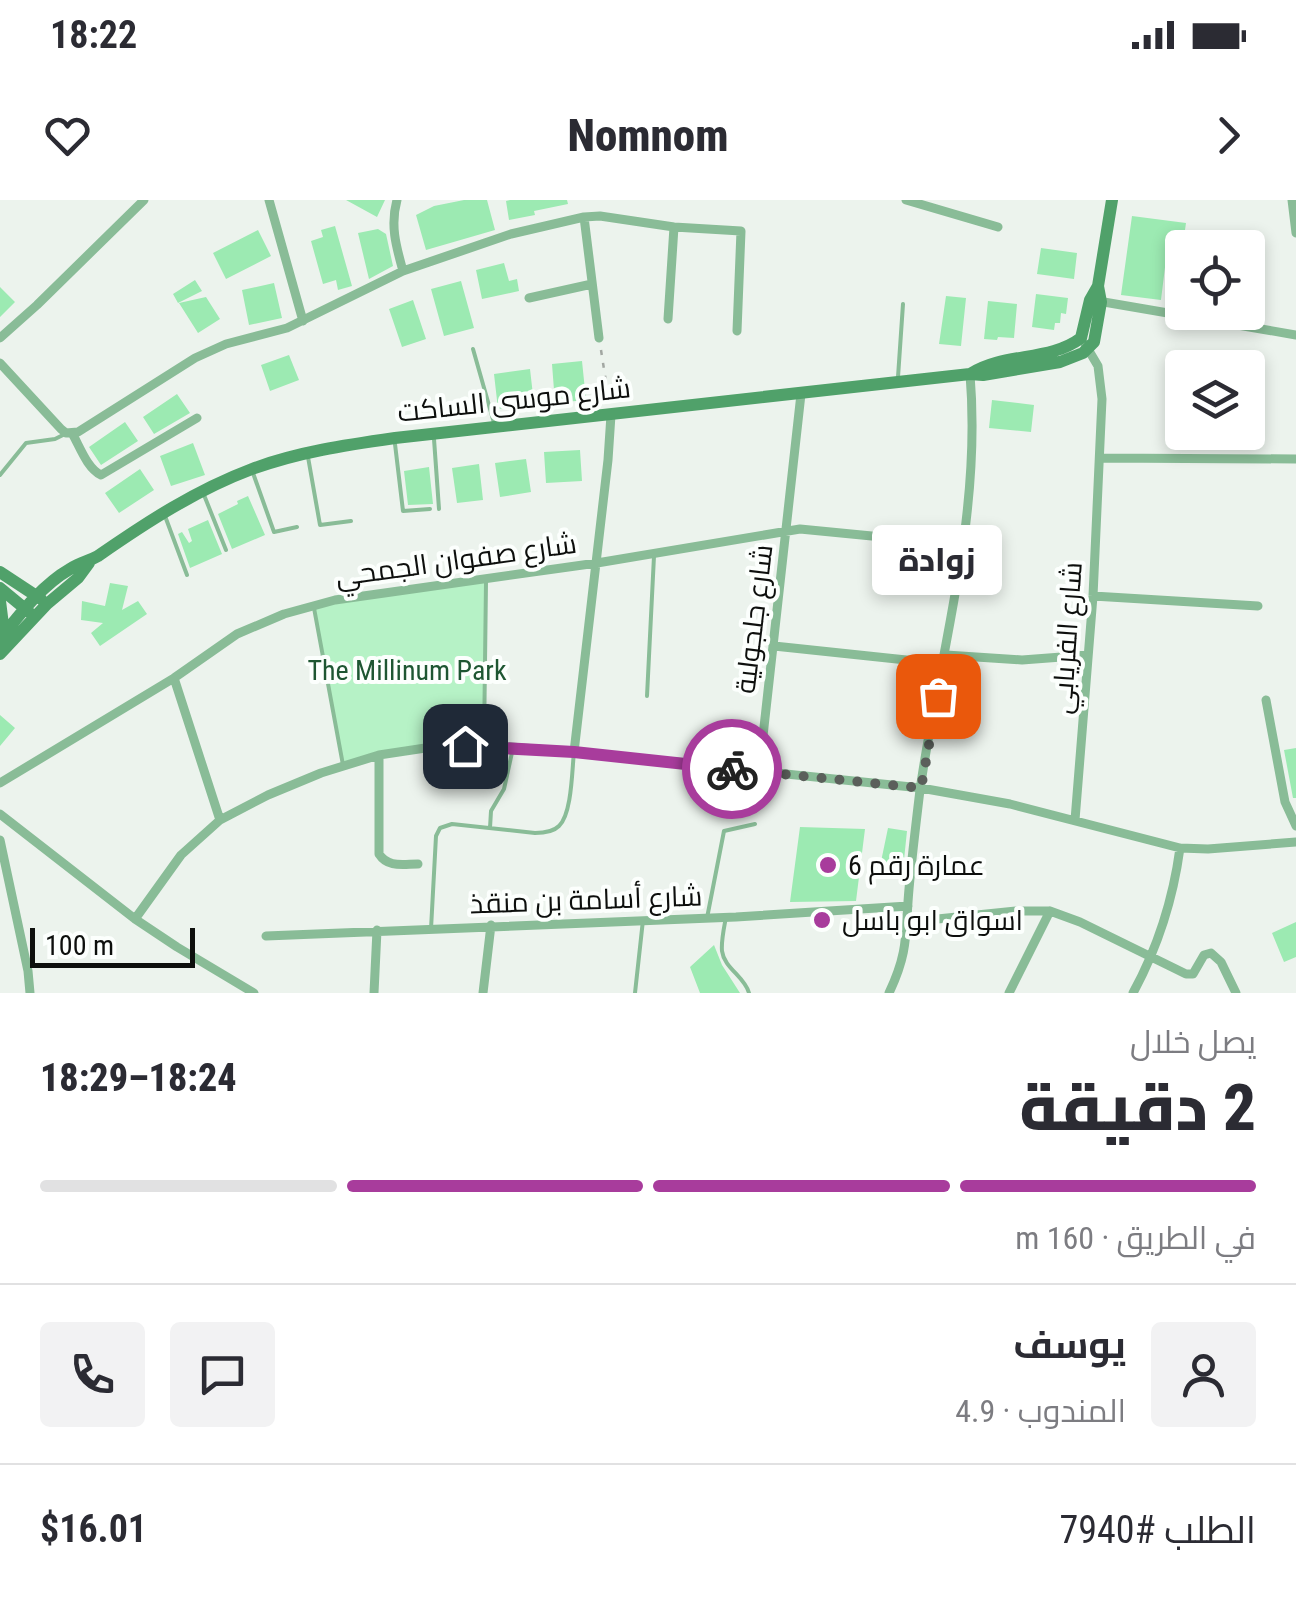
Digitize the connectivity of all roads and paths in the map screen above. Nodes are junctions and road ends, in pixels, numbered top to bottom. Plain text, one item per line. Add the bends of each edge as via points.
1 (144, 200) edge
2 (269, 200) edge
3 (397, 200) edge
4 (906, 200) edge
5 (1112, 200) edge
6 (1292, 200) edge
7 (584, 217) junction
8 (674, 227) junction
9 (998, 227) dead end
10 (1296, 233) edge
11 (403, 271) junction
12 (592, 284) junction
13 (530, 298) dead end
14 (1096, 301) junction
15 (903, 304) dead end
16 (668, 319) dead end
17 (303, 321) junction
18 (737, 331) dead end
19 (1296, 335) edge
20 (0, 338) edge
21 (599, 338) joint
22 (1085, 343) junction
23 (472, 349) dead end
24 (0, 363) edge
25 (970, 374) junction
26 (898, 382) junction
27 (801, 394) junction
28 (610, 414) junction
29 (197, 418) dead end
30 (496, 427) junction
31 (69, 433) junction
32 (434, 434) junction
33 (394, 438) junction
34 (307, 452) junction
35 (1100, 458) junction
36 (1296, 459) edge
37 (251, 469) junction
38 (0, 475) edge
39 (203, 491) junction
40 (430, 509) dead end
41 (439, 509) dead end
42 (164, 511) junction
43 (351, 521) dead end
44 (297, 527) dead end
45 (788, 530) junction
46 (964, 545) junction
47 (226, 550) dead end
48 (654, 553) junction
49 (597, 563) junction
50 (0, 572) edge
51 (187, 576) dead end
52 (486, 577) junction
53 (0, 588) edge
54 (1093, 596) junction
55 (42, 600) junction
56 (0, 601) edge
57 (313, 605) junction
58 (1258, 606) dead end
59 (30, 613) junction
60 (2, 637) edge
61 (774, 646) junction
62 (0, 654) edge
63 (1088, 655) junction
64 (945, 659) junction
65 (174, 678) junction
66 (647, 696) dead end
67 (1266, 700) dead end
68 (484, 745) junction
69 (512, 748) junction
70 (574, 752) junction
71 (380, 756) junction
72 (343, 766) junction
73 (759, 772) junction
74 (0, 784) edge
75 (921, 788) junction
76 (0, 814) edge
77 (220, 820) junction
78 (1075, 820) junction
79 (755, 824) dead end
80 (1296, 827) edge
81 (490, 828) junction
82 (0, 840) edge
83 (1296, 842) edge
84 (1180, 848) junction
85 (418, 864) dead end
86 (908, 906) junction
87 (1050, 911) junction
88 (726, 917) junction
89 (135, 918) junction
90 (707, 918) junction
91 (644, 920) junction
92 (908, 922) junction
93 (491, 925) junction
94 (432, 928) junction
95 (377, 930) junction
96 (266, 936) dead end
97 (1151, 957) junction
98 (30, 993) edge
99 (254, 993) edge
100 (374, 993) edge
101 (483, 993) edge
102 (635, 993) edge
103 (749, 993) edge
104 (888, 993) edge
105 (1009, 993) edge
106 (1133, 993) edge
107 (1236, 993) edge

1 - 20 street
2 - 17 street
3 - 11 street via 394,236
4 - 9 street
5 - 14 street
6 - 10 street
7 - 8 street
7 - 11 street
7 - 12 street
8 - 16 street
8 - 18 street via 741,231
11 - 17 street
12 - 13 street
12 - 21 street
14 - 19 street
14 - 22 street via 1094,342
15 - 26 lane
17 - 31 street via 195,358
21 - 28 path
22 - 25 street, شارع موسى الساكت
22 - 35 street, شارع الفريابي via 1101,380
23 - 30 lane
24 - 31 street
25 - 26 street, شارع موسى الساكت
25 - 46 street
26 - 27 street, شارع موسى الساكت
27 - 28 street, شارع موسى الساكت
27 - 45 street, شارع جلجولية
28 - 30 street, شارع موسى الساكت
28 - 49 street
29 - 31 street via 101,475
30 - 32 street, شارع موسى الساكت
31 - 38 lane via 26,443
32 - 33 street, شارع موسى الساكت
32 - 41 lane
33 - 34 street, شارع موسى الساكت
33 - 40 lane via 403,511
34 - 37 street, شارع موسى الساكت
34 - 43 lane via 320,525
35 - 36 street
35 - 54 street, شارع الفريابي
37 - 39 street, شارع موسى الساكت
37 - 44 lane via 274,532
39 - 42 street, شارع موسى الساكت
39 - 47 lane
42 - 51 lane
42 - 55 street, شارع موسى الساكت
45 - 46 street, شارع صفوان الجمحي
45 - 48 street, شارع صفوان الجمحي
45 - 61 street, شارع جلجولية
46 - 64 street
48 - 49 street, شارع صفوان الجمحي
48 - 66 lane
49 - 52 street, شارع صفوان الجمحي
49 - 70 street
50 - 55 street
52 - 57 street, شارع صفوان الجمحي
52 - 68 lane
53 - 59 street
54 - 58 street
54 - 63 street, شارع الفريابي
55 - 59 street, شارع موسى الساكت
56 - 60 street
57 - 65 street, شارع صفوان الجمحي via 256,624
57 - 72 lane
59 - 60 street, شارع موسى الساكت
59 - 62 street, شارع موسى الساكت
61 - 64 street
61 - 73 street, شارع جلجولية
63 - 64 street
63 - 78 street, شارع الفريابي
64 - 75 street
65 - 74 street, شارع صفوان الجمحي
65 - 77 street
67 - 80 street
68 - 69 street
68 - 71 street
69 - 70 street
69 - 81 lane
70 - 73 street
70 - 81 lane via 560,826 535,833
71 - 72 street
71 - 85 street via 378,854 391,864
72 - 77 street
73 - 75 street
75 - 78 street
75 - 86 street
76 - 89 street
77 - 89 street via 182,856
78 - 84 street
79 - 90 lane via 724,831
80 - 83 street
81 - 94 lane via 440,828
82 - 98 street
83 - 84 street
84 - 97 street via 1169,909
86 - 88 street, شارع أسامة بن منقذ
86 - 92 street
87 - 92 street
87 - 97 street
87 - 105 street
88 - 90 street, شارع أسامة بن منقذ
88 - 103 lane via 722,953
89 - 99 street
90 - 91 street, شارع أسامة بن منقذ
91 - 93 street, شارع أسامة بن منقذ
91 - 102 lane
92 - 104 street via 905,953
93 - 94 street, شارع أسامة بن منقذ
93 - 101 street
94 - 95 street, شارع أسامة بن منقذ
95 - 96 street, شارع أسامة بن منقذ
95 - 100 street
97 - 106 street
97 - 107 street via 1189,974 1211,954

